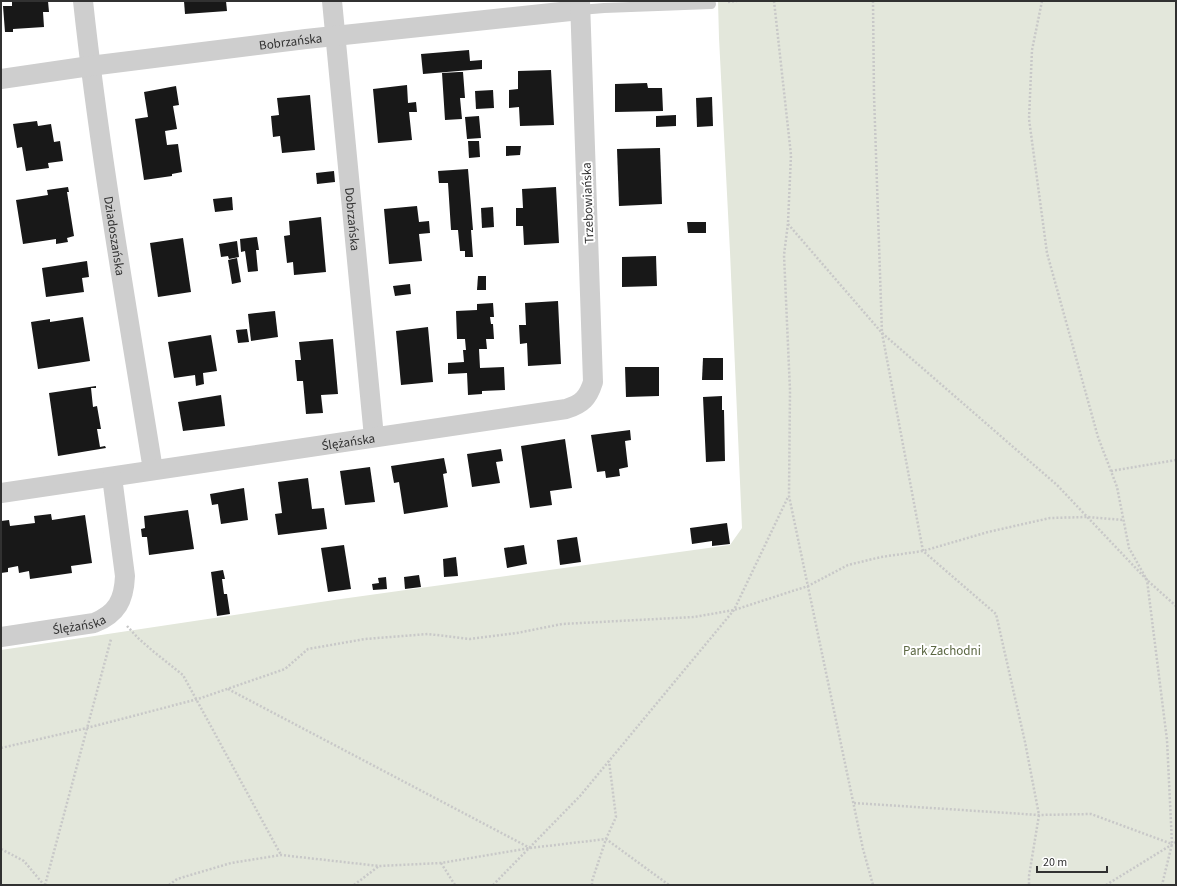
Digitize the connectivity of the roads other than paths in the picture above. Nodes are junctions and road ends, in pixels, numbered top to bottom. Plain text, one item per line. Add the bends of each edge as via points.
1 (83, 1) edge
2 (332, 1) edge
3 (711, 4) dead end
4 (580, 6) edge
5 (335, 36) junction
6 (90, 66) junction
7 (1, 80) edge
8 (583, 401) joint
9 (374, 437) junction
10 (153, 470) junction
11 (112, 478) junction
12 (1, 493) edge
13 (1, 637) edge

1 - 6 street, Dziadoszańska
2 - 5 street, Dobrzańska
3 - 4 lane via 604,8
4 - 5 street, Bobrzańska
4 - 8 street, Trzebowiańska via 593,382 590,392
5 - 6 street, Bobrzańska
5 - 9 street, Dobrzańska
6 - 7 street, Bobrzańska
6 - 10 street, Dziadoszańska
8 - 9 street, Ślężańska via 566,409
9 - 10 street, Ślężańska
10 - 11 street, Ślężańska
11 - 12 street, Ślężańska
11 - 13 street, Ślężańska via 125,576 123,598 114,611 105,619 94,623

